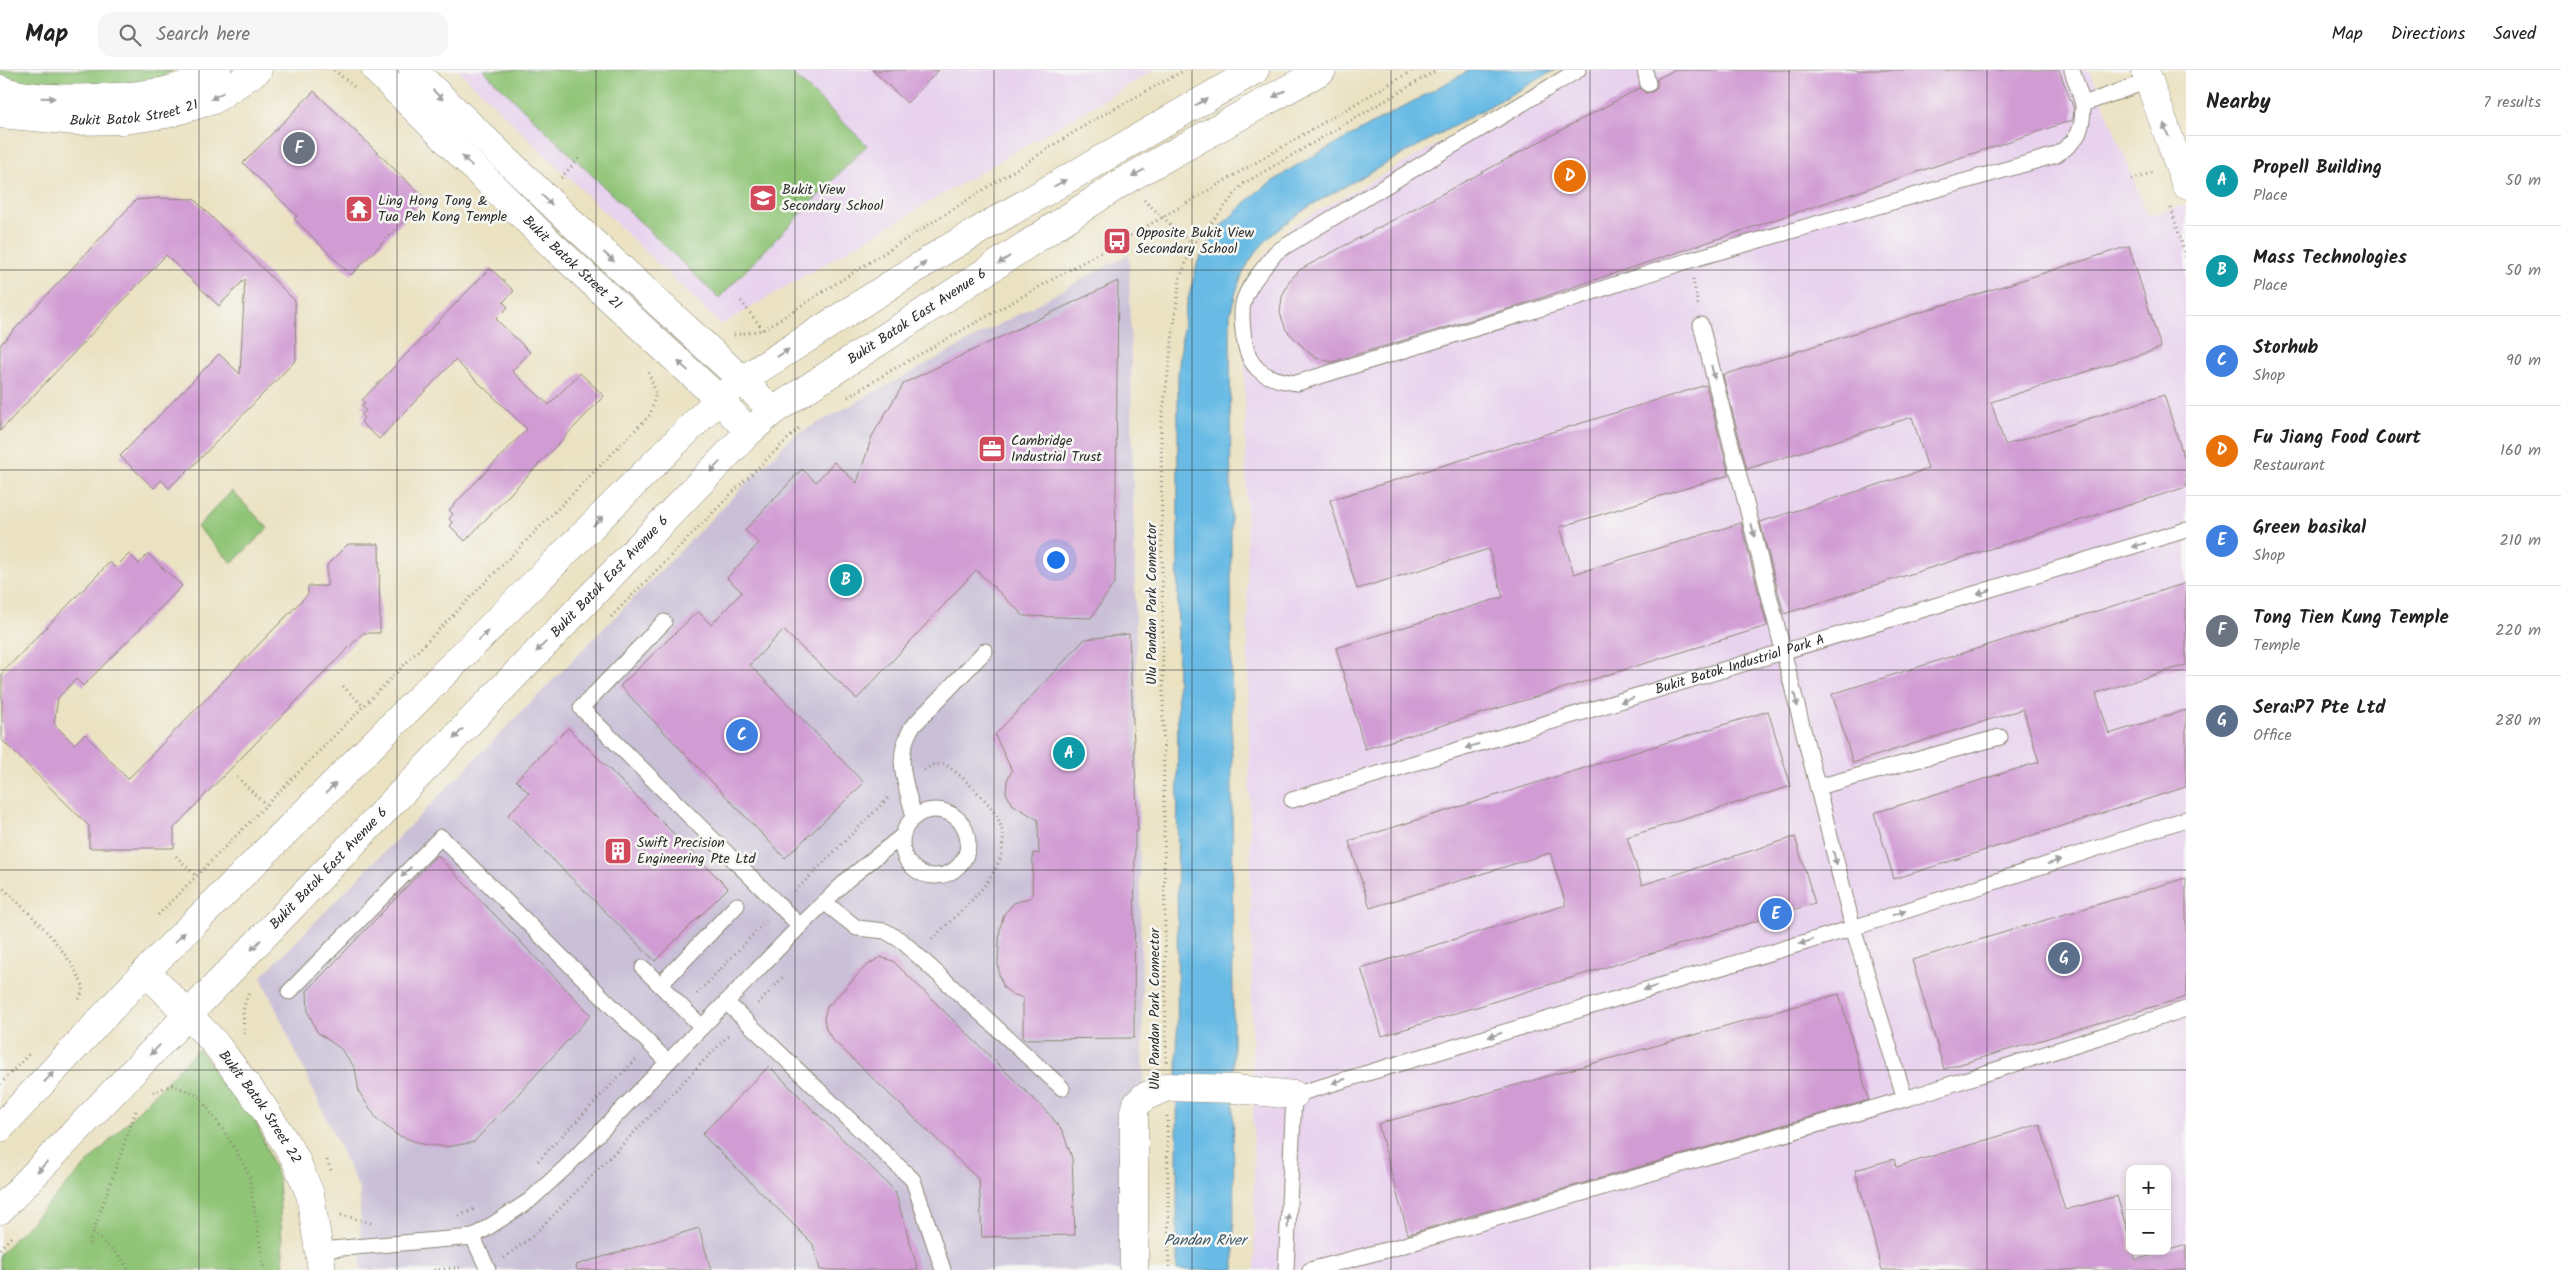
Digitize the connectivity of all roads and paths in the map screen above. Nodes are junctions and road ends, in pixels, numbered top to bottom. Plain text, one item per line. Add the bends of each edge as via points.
1 (217, 70) edge
2 (258, 70) edge
3 (334, 70) edge
4 (376, 70) edge
5 (412, 70) edge
6 (1185, 70) edge
7 (1255, 70) edge
8 (1322, 70) edge
9 (1413, 70) edge
10 (1438, 70) edge
11 (1578, 70) edge
12 (2072, 70) edge
13 (2147, 76) edge
14 (0, 89) edge
15 (362, 94) dead end
16 (2084, 104) junction
17 (0, 114) edge
18 (581, 156) dead end
19 (2158, 170) dead end
20 (561, 178) dead end
21 (2132, 180) dead end
22 (1124, 181) junction
23 (2177, 193) edge
24 (1163, 217) junction
25 (1193, 245) junction
26 (2186, 257) edge
27 (1690, 260) junction
28 (741, 301) dead end
29 (1701, 325) joint
30 (763, 330) junction
31 (728, 332) dead end
32 (646, 366) dead end
33 (742, 380) junction
34 (718, 399) junction
35 (843, 400) dead end
36 (773, 411) junction
37 (803, 425) dead end
38 (749, 432) junction
39 (2186, 530) edge
40 (610, 619) dead end
41 (664, 622) dead end
42 (985, 651) dead end
43 (1784, 653) junction
44 (343, 686) dead end
45 (363, 706) junction
46 (2000, 737) dead end
47 (237, 777) dead end
48 (906, 782) junction
49 (1818, 787) junction
50 (1292, 800) dead end
51 (266, 805) junction
52 (914, 816) junction
53 (2186, 819) edge
54 (902, 836) junction
55 (176, 856) dead end
56 (196, 876) junction
57 (0, 885) edge
58 (824, 902) junction
59 (737, 905) dead end
60 (158, 915) dead end
61 (800, 926) junction
62 (1853, 928) junction
63 (929, 942) dead end
64 (643, 968) dead end
65 (789, 970) dead end
66 (146, 971) junction
67 (660, 985) junction
68 (249, 991) dead end
69 (289, 992) dead end
70 (726, 1002) junction
71 (73, 1008) dead end
72 (2186, 1009) edge
73 (189, 1015) junction
74 (744, 1019) junction
75 (702, 1027) junction
76 (248, 1041) dead end
77 (650, 1044) junction
78 (31, 1051) dead end
79 (668, 1062) junction
80 (0, 1084) edge
81 (1171, 1087) junction
82 (1062, 1088) dead end
83 (1294, 1095) junction
84 (146, 1097) dead end
85 (1905, 1099) junction
86 (132, 1107) dead end
87 (0, 1128) edge
88 (326, 1158) dead end
89 (537, 1162) dead end
90 (332, 1175) dead end
91 (479, 1208) dead end
92 (452, 1217) dead end
93 (10, 1219) edge
94 (378, 1224) dead end
95 (93, 1232) junction
96 (474, 1237) junction
97 (89, 1244) dead end
98 (0, 1249) edge
99 (328, 1256) edge
100 (487, 1267) edge
101 (128, 1270) edge
102 (264, 1270) edge
103 (434, 1270) edge
104 (943, 1270) edge
105 (1134, 1270) edge
106 (1169, 1270) edge
107 (1286, 1270) edge
108 (1310, 1270) edge

14 -> 1 main road, Bukit Batok Street 21 via 38,98 161,92 203,79
2 -> 17 main road, Bukit Batok Street 21 via 213,100 166,114 125,120 76,121
3 - 15 path
34 -> 4 main road, Bukit Batok Street 21 via 552,245
5 -> 33 main road, Bukit Batok Street 21
6 - 30 path via 1090,122
33 -> 7 main road via 945,250
8 -> 22 main road, Bukit Batok East Avenue 6
9 - 24 path
10 - 25 path, Ulu Pandan Park Connector via 1243,184
11 - 27 lane via 1276,252 1253,282 1244,302 1245,351 1254,368 1274,380 1297,383
12 - 16 lane
13 - 16 lane
23 -> 13 main road
16 - 27 lane via 2084,126 2080,134 2056,155
18 - 20 path
19 - 21 path
22 - 24 path
22 -> 36 main road, Bukit Batok East Avenue 6
23 - 26 path
24 - 25 path
24 - 35 path
25 - 81 path, Ulu Pandan Park Connector via 1180,278 1162,427
27 - 29 path
28 - 30 path
29 -> 43 lane
30 - 31 path via 736,336
32 - 45 path via 656,393 650,415
33 - 34 main road
33 - 36 main road, Bukit Batok Street 21
34 - 38 main road, Bukit Batok Street 21
66 -> 34 main road
36 - 38 main road, Bukit Batok East Avenue 6
37 - 40 path
38 -> 73 main road, Bukit Batok East Avenue 6
39 -> 43 lane, Bukit Batok Industrial Park A
41 - 61 lane via 581,708
42 - 48 lane via 912,726 901,753
43 -> 49 lane
43 -> 50 lane, Bukit Batok Industrial Park A
44 - 45 path
45 - 51 path
46 - 49 lane
47 - 51 path
48 - 52 lane
48 - 63 path via 933,765 944,764 989,805 1003,830 1003,850 996,870
49 -> 62 lane
51 - 56 path
52 - 54 lane
52 - 54 lane via 929,810 942,810 963,825 968,846 961,864 944,875 923,875 913,869 905,858
62 -> 53 lane
54 - 58 lane
55 - 56 path
56 - 60 path
57 - 71 path via 54,937 75,967 84,988
58 - 61 lane
58 - 82 lane via 857,928 885,931 902,941
59 - 67 lane
61 - 70 lane
62 -> 83 lane
62 - 85 lane
64 - 67 lane
65 - 74 path
66 - 73 main road, Bukit Batok Street 22
87 -> 66 main road
67 - 75 lane
68 - 76 path via 243,1010 243,1033
77 -> 69 lane via 441,837
70 - 74 lane
70 - 75 lane
72 - 85 lane
73 -> 93 main road, Bukit Batok East Avenue 6
73 - 99 main road, Bukit Batok Street 22 via 214,1042 263,1107 295,1158 310,1194
74 - 100 path via 533,1236
74 - 104 lane via 913,1180
75 - 79 lane
77 - 79 lane
77 - 89 path
78 - 80 path
79 - 96 lane via 529,1200
81 - 83 main road
81 - 105 main road via 1144,1096 1134,1111
81 - 106 path, Ulu Pandan Park Connector
107 -> 83 lane
84 - 102 path via 172,1085 198,1095 230,1140 250,1176
85 - 108 lane
86 - 95 path via 140,1101
88 - 90 path
91 - 92 path
93 - 98 path
94 - 99 path via 338,1214
95 - 97 path
95 - 101 path via 121,1258
96 - 99 lane
96 - 100 lane
100 - 103 path

